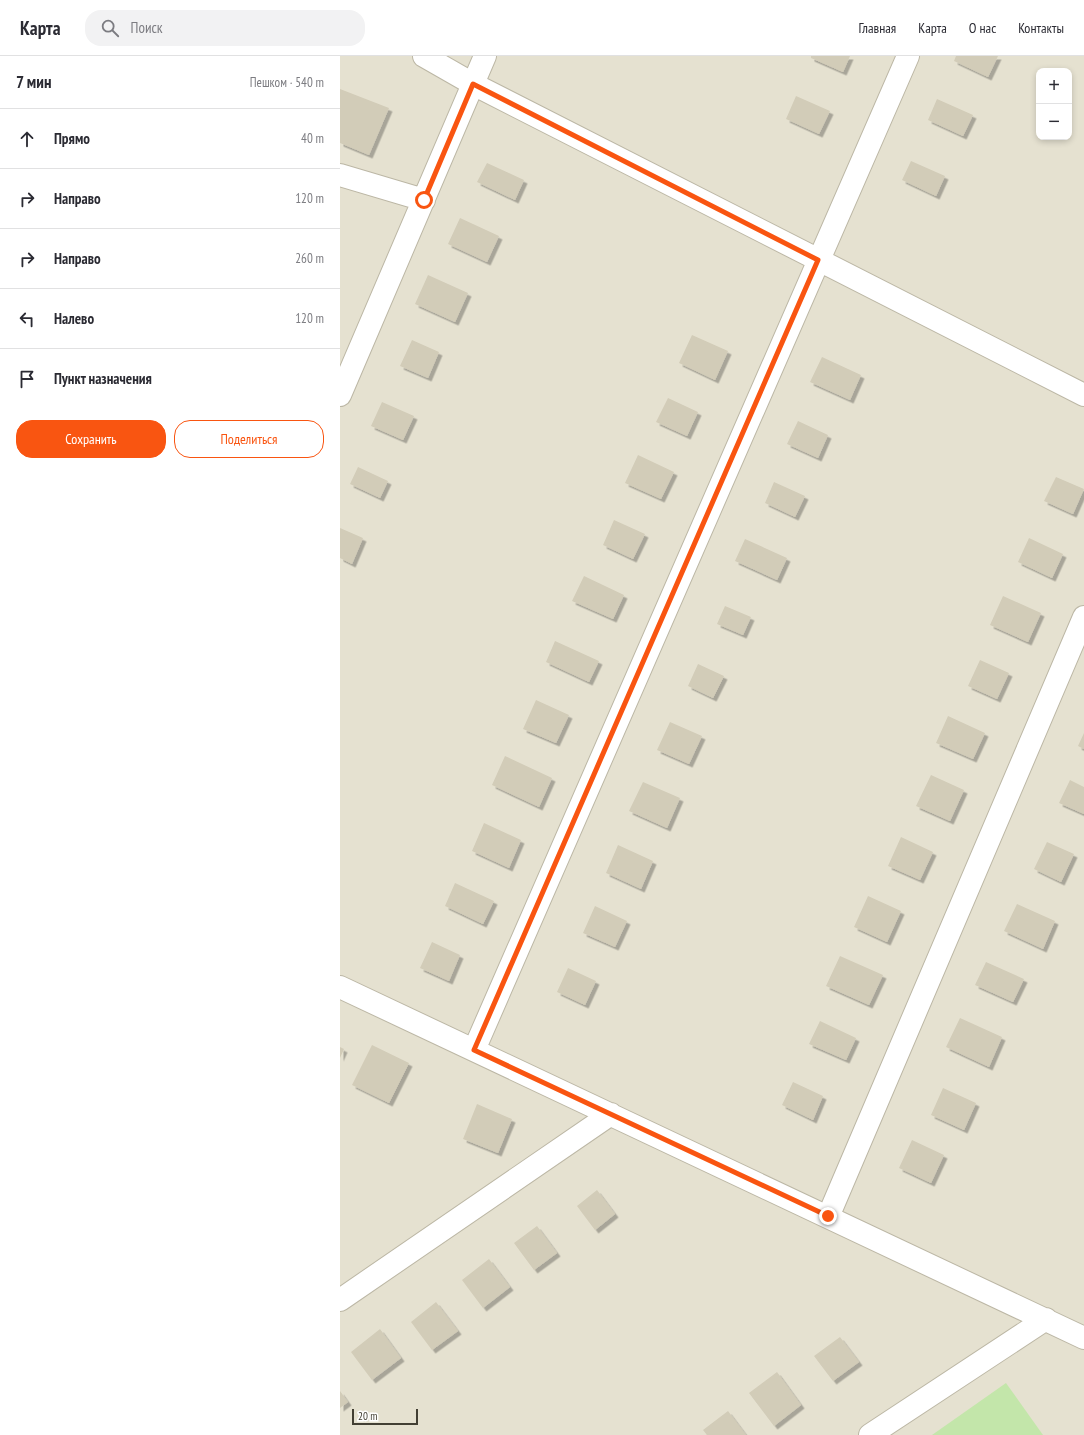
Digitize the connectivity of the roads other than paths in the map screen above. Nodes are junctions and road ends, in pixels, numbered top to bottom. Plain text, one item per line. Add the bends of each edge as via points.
1 (424, 56) edge
2 (485, 56) edge
3 (908, 56) edge
4 (473, 84) junction
5 (340, 175) edge
6 (424, 200) junction
7 (818, 260) junction
8 (340, 395) edge
9 (1084, 395) edge
10 (1084, 617) edge
11 (340, 987) edge
12 (474, 1050) junction
13 (610, 1114) junction
14 (828, 1216) junction
15 (340, 1300) edge
16 (1046, 1319) junction
17 (1084, 1338) edge
18 (870, 1435) edge

1 - 4 street
2 - 4 street
3 - 7 street
4 - 6 street
4 - 7 street
5 - 6 street
6 - 8 street
7 - 9 street
7 - 12 street
10 - 14 street
11 - 12 street
12 - 13 street
13 - 14 street
13 - 15 street
14 - 16 street
16 - 17 street
16 - 18 street

